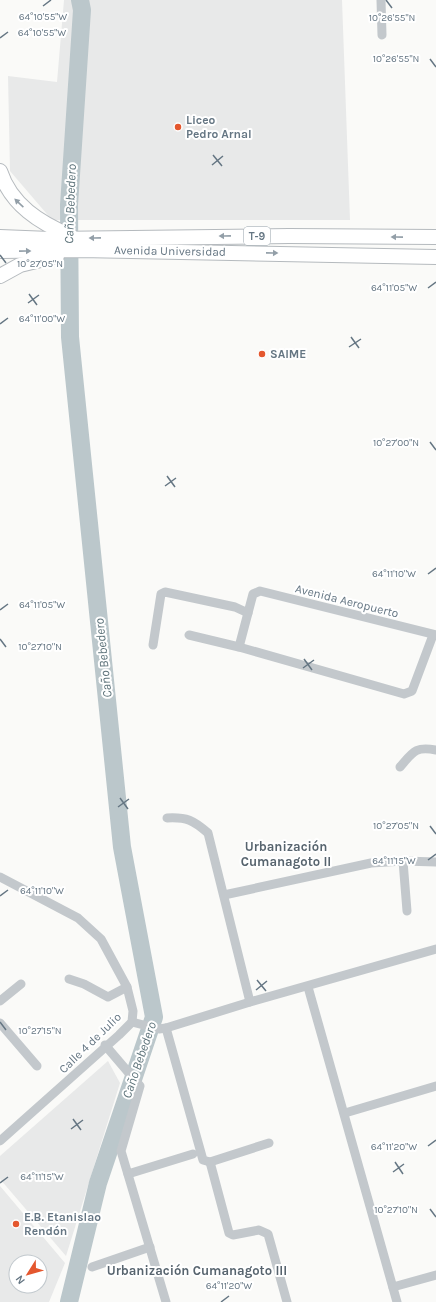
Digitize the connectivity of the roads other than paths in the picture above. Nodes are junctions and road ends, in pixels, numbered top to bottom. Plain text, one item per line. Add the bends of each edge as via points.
1 (381, 0) edge
2 (382, 35) dead end
3 (0, 171) edge
4 (0, 237) edge
5 (436, 237) edge
6 (50, 243) junction
7 (78, 244) junction
8 (0, 251) edge
9 (436, 257) edge
10 (0, 276) edge
11 (248, 613) junction
12 (189, 635) dead end
13 (435, 635) edge
14 (153, 645) dead end
15 (239, 647) junction
16 (436, 750) edge
17 (400, 767) dead end
18 (167, 818) dead end
19 (403, 861) junction
20 (436, 862) edge
21 (0, 877) edge
22 (224, 895) junction
23 (407, 911) dead end
24 (436, 949) edge
25 (69, 979) dead end
26 (21, 984) dead end
27 (127, 987) junction
28 (308, 987) junction
29 (0, 1001) edge
30 (250, 1002) junction
31 (132, 1022) junction
32 (0, 1023) edge
33 (162, 1029) junction
34 (105, 1046) junction
35 (37, 1066) dead end
36 (436, 1086) edge
37 (345, 1113) junction
38 (2, 1136) edge
39 (269, 1143) dead end
40 (193, 1154) dead end
41 (210, 1162) junction
42 (128, 1174) junction
43 (150, 1246) junction
44 (92, 1267) dead end
45 (436, 1275) edge
46 (394, 1287) junction
47 (166, 1302) edge
48 (287, 1302) edge
49 (397, 1302) edge

1 - 2 street
6 -> 3 main road via 4,185
4 - 6 main road, Avenida Universidad / T-9
5 -> 7 main road, Avenida Universidad / T-9 via 289,236
6 - 7 main road, Avenida Universidad / T-9
6 - 7 main road
8 -> 6 main road, Avenida Universidad / T-9
6 - 10 main road, T-9
7 -> 9 main road, Avenida Universidad / T-9
11 - 13 street, Avenida Aeropuerto via 253,594 260,591
11 - 14 street via 235,607 165,592 161,594 158,605
11 - 15 street
12 - 15 street
13 - 15 street via 412,692 404,694
16 - 17 street via 423,747 412,753
18 - 22 street via 184,818 197,823 208,833
19 - 20 street
19 - 22 street via 371,864
19 - 23 street
21 - 27 street, Calle 4 de Julio via 78,918 101,939
22 - 30 street
24 - 28 street
25 - 27 street via 108,997
26 - 29 street
27 - 31 street, Calle 4 de Julio via 133,1011
28 - 30 street
28 - 37 street
30 - 33 street
31 - 33 street
31 - 34 street, Calle 4 de Julio
32 - 35 street
33 - 41 street via 203,1160
34 - 38 street, Calle 4 de Julio via 59,1090
34 - 42 street via 140,1086 121,1151
36 - 37 street
37 - 46 street
39 - 41 street
40 - 42 street
41 - 48 street via 229,1233 233,1235 259,1230 268,1234
42 - 43 street
43 - 44 street
43 - 47 street
45 - 46 street
46 - 49 street

